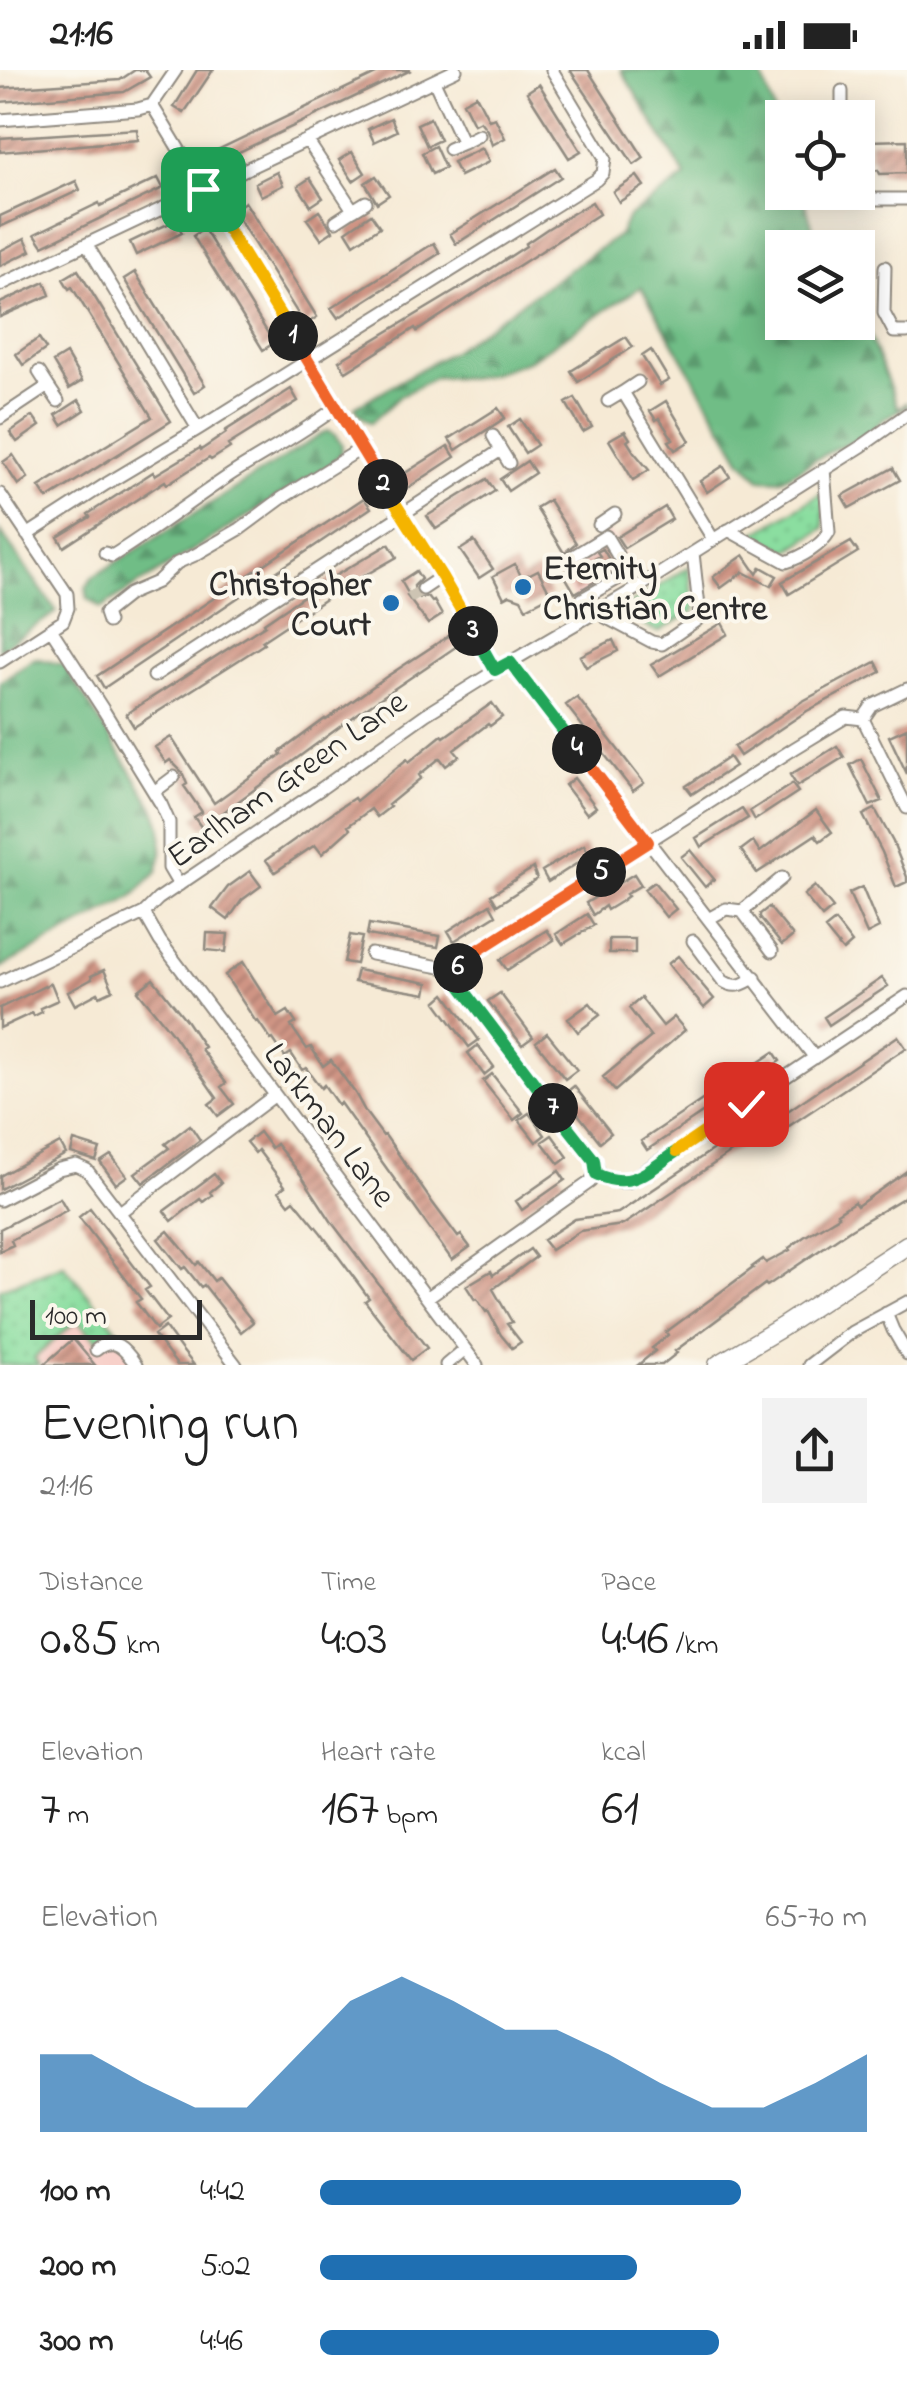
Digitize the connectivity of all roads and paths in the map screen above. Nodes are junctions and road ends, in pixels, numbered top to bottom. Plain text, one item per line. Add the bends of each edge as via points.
1 (176, 70) edge
2 (456, 70) edge
3 (552, 70) edge
4 (434, 80) junction
5 (842, 91) dead end
6 (842, 100) edge
7 (152, 105) junction
8 (0, 120) edge
9 (479, 136) dead end
10 (307, 140) junction
11 (463, 143) junction
12 (449, 150) dead end
13 (203, 189) junction
14 (907, 198) edge
15 (875, 199) edge
16 (366, 202) dead end
17 (353, 210) junction
18 (336, 221) dead end
19 (87, 245) junction
20 (885, 266) dead end
21 (0, 286) edge
22 (907, 332) edge
23 (307, 360) junction
24 (40, 372) dead end
25 (638, 382) dead end
26 (48, 386) junction
27 (623, 392) junction
28 (58, 400) dead end
29 (608, 402) dead end
30 (337, 407) junction
31 (907, 414) edge
32 (0, 418) edge
33 (901, 428) dead end
34 (198, 429) junction
35 (493, 436) dead end
36 (862, 446) junction
37 (362, 448) junction
38 (501, 450) junction
39 (509, 463) dead end
40 (824, 469) junction
41 (0, 494) edge
42 (400, 514) junction
43 (728, 530) junction
44 (27, 536) junction
45 (713, 540) junction
46 (693, 552) junction
47 (105, 553) dead end
48 (572, 558) dead end
49 (628, 573) junction
50 (442, 577) junction
51 (637, 588) junction
52 (423, 589) tunnel mouth
53 (595, 614) junction
54 (108, 622) dead end
55 (51, 630) junction
56 (0, 662) edge
57 (510, 662) junction
58 (495, 670) junction
59 (154, 676) dead end
60 (907, 689) edge
61 (863, 719) junction
62 (174, 777) dead end
63 (154, 792) junction
64 (907, 808) edge
65 (648, 842) junction
66 (782, 878) dead end
67 (179, 885) junction
68 (742, 911) junction
69 (144, 914) junction
70 (710, 918) junction
71 (693, 941) dead end
72 (772, 950) dead end
73 (371, 954) dead end
74 (456, 970) junction
75 (754, 977) junction
76 (0, 982) edge
77 (907, 996) edge
78 (815, 1058) junction
79 (558, 1090) dead end
80 (275, 1095) junction
81 (546, 1099) junction
82 (596, 1174) junction
83 (0, 1200) edge
84 (120, 1212) junction
85 (907, 1245) edge
86 (428, 1297) junction
87 (907, 1302) edge
88 (886, 1313) junction
89 (782, 1327) junction
90 (96, 1350) dead end
91 (466, 1350) junction
92 (907, 1354) edge
93 (136, 1365) edge
94 (236, 1365) edge
95 (446, 1365) edge
96 (477, 1365) edge
97 (718, 1365) edge
98 (740, 1365) edge
99 (809, 1365) edge

1 - 7 street
2 - 4 street
3 - 23 street via 602,151 603,173
4 - 10 street
4 - 11 street
5 - 6 street
7 - 8 street
7 - 13 street
9 - 11 street
10 - 13 street
10 - 17 street
11 - 12 street
13 - 19 street
13 - 23 street
14 - 15 street
16 - 17 street
17 - 18 street
19 - 21 street
19 - 34 street
20 - 22 street via 884,314 894,332
23 - 30 street
23 - 34 street
24 - 26 street
25 - 27 street
26 - 28 street
26 - 32 street
27 - 29 street
27 - 45 street
30 - 37 street
30 - 47 street via 112,556
31 - 36 street, Earlham Green Lane
33 - 36 street
34 - 44 street
35 - 38 street
36 - 40 street, Earlham Green Lane
37 - 42 street
37 - 54 street via 157,582 118,600 105,612
38 - 39 street
38 - 42 street
40 - 43 street, Earlham Green Lane
40 - 43 street via 830,532 809,551 786,562
41 - 44 street
42 - 50 street
42 - 59 street
43 - 45 street, Earlham Green Lane
44 - 55 street via 66,594 67,613
45 - 46 street, Earlham Green Lane
46 - 51 street, Earlham Green Lane
46 - 53 street via 700,616 662,644
48 - 49 street via 606,536
49 - 51 street
49 - 53 street via 582,599
50 - 52 street
50 - 58 street
51 - 53 street, Earlham Green Lane
53 - 57 street, Earlham Green Lane
55 - 56 street
55 - 63 street
57 - 58 street, Earlham Green Lane
57 - 65 street
58 - 67 street, Earlham Green Lane
60 - 61 street via 872,706
61 - 64 street
61 - 65 street via 846,717
62 - 63 street
63 - 67 street via 169,822 169,868
65 - 70 street
65 - 74 street
66 - 68 street
67 - 69 street, Earlham Green Lane
68 - 70 street via 726,909
68 - 72 street
69 - 76 street, Earlham Green Lane
69 - 80 street, Larkman Lane
70 - 75 street
71 - 75 street via 729,985
73 - 74 street
74 - 81 street via 458,982
75 - 78 street
77 - 78 street
78 - 82 street via 628,1182
79 - 81 street
80 - 84 street
80 - 86 street, Larkman Lane
81 - 82 street via 594,1160
82 - 86 street
83 - 84 street via 76,1165 92,1174
84 - 94 street
85 - 89 highway
86 - 91 street, Larkman Lane
87 - 88 street
88 - 92 street
88 - 99 street
89 - 97 highway
89 - 98 highway
90 - 93 street via 116,1344
91 - 95 street
91 - 96 street, Larkman Lane

